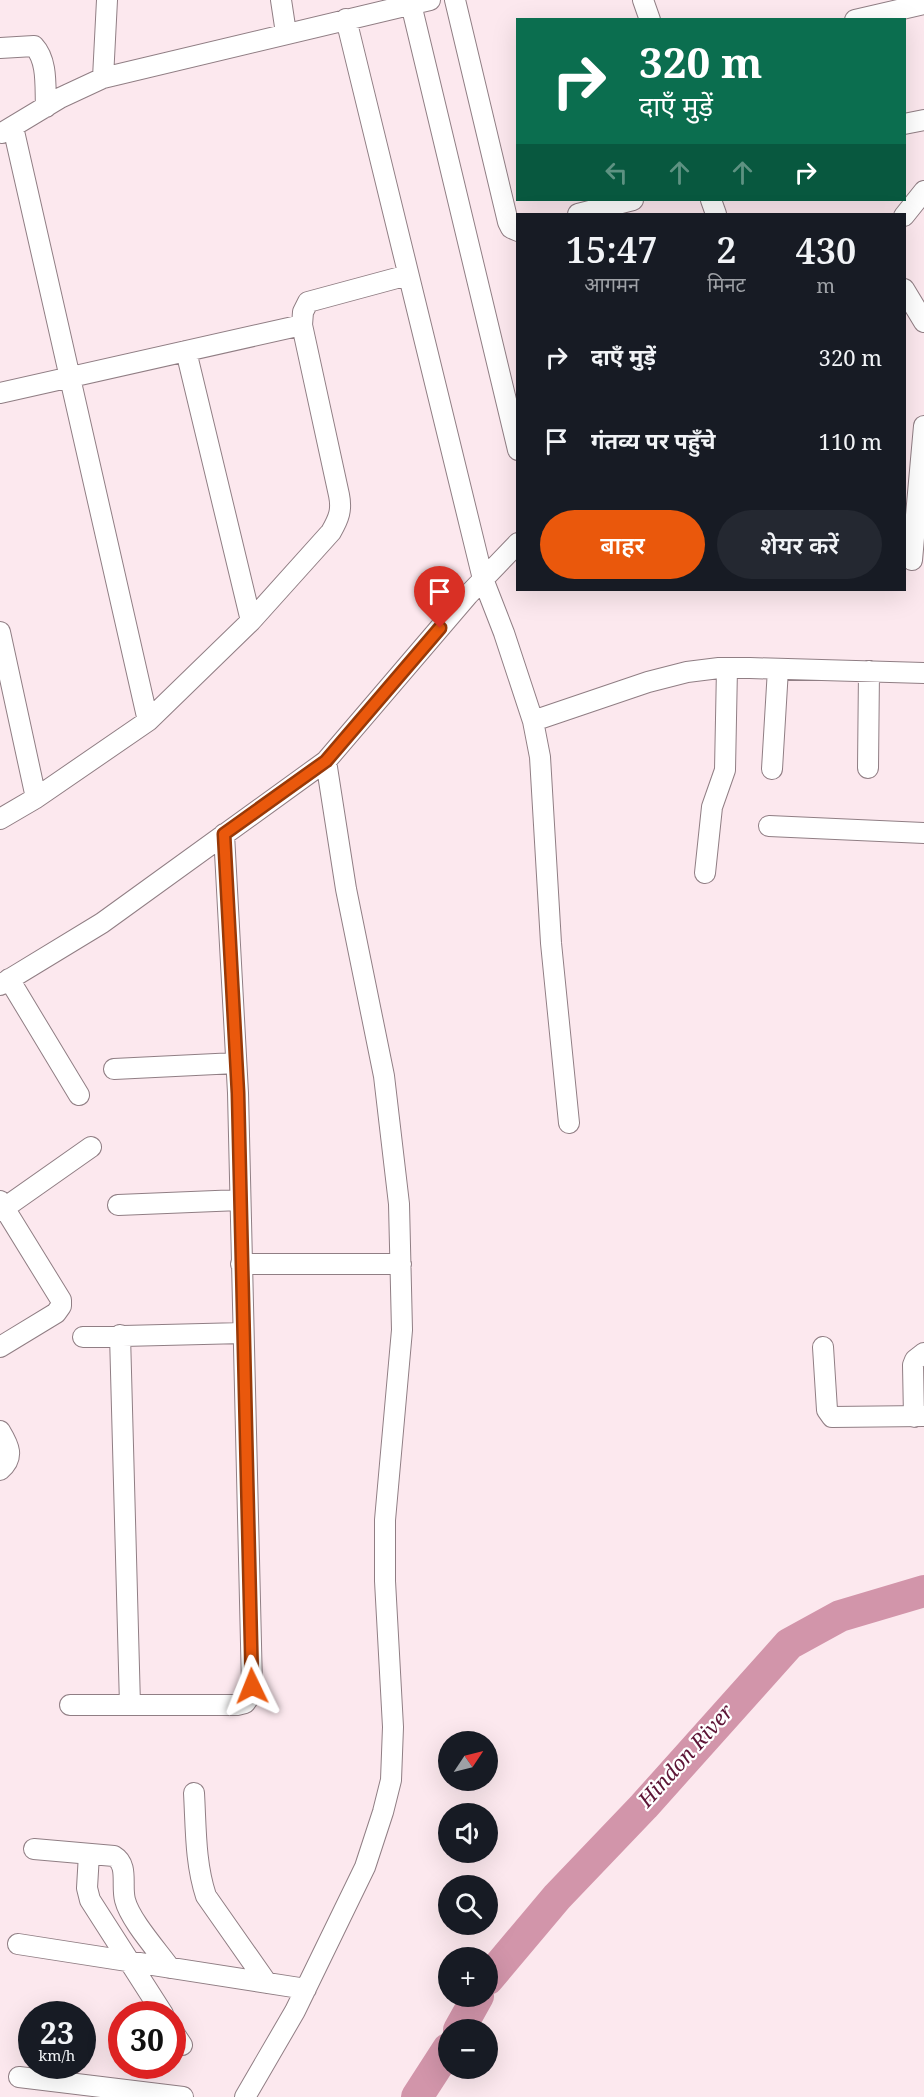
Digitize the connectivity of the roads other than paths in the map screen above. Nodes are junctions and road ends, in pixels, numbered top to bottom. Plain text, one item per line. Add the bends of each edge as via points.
1 (107, 0) edge
2 (281, 0) edge
3 (454, 0) edge
4 (643, 0) edge
5 (420, 2) edge
6 (924, 4) edge
7 (649, 18) edge
8 (864, 18) edge
9 (346, 19) junction
10 (286, 33) junction
11 (0, 48) edge
12 (104, 78) junction
13 (46, 106) junction
14 (924, 120) edge
15 (906, 124) edge
16 (6, 131) edge
17 (924, 191) edge
18 (629, 201) edge
19 (584, 213) edge
20 (906, 214) edge
21 (516, 230) edge
22 (408, 274) junction
23 (906, 293) edge
24 (924, 322) edge
25 (302, 325) junction
26 (186, 351) junction
27 (70, 377) junction
28 (0, 393) edge
29 (924, 426) edge
30 (516, 441) edge
31 (516, 545) edge
32 (912, 560) dead end
33 (483, 579) junction
34 (251, 621) junction
35 (0, 632) edge
36 (3, 661) edge
37 (727, 668) junction
38 (778, 669) junction
39 (869, 672) junction
40 (924, 673) edge
41 (148, 721) junction
42 (533, 721) junction
43 (326, 761) junction
44 (868, 768) dead end
45 (772, 769) dead end
46 (36, 798) junction
47 (0, 819) edge
48 (769, 826) dead end
49 (924, 832) edge
50 (224, 834) junction
51 (705, 873) dead end
52 (5, 982) edge
53 (236, 1063) junction
54 (114, 1069) dead end
55 (79, 1095) dead end
56 (569, 1123) dead end
57 (91, 1148) dead end
58 (240, 1200) junction
59 (118, 1205) dead end
60 (1, 1207) edge
61 (241, 1264) junction
62 (401, 1264) junction
63 (243, 1333) junction
64 (120, 1335) junction
65 (83, 1337) dead end
66 (0, 1347) edge
67 (823, 1347) dead end
68 (924, 1353) edge
69 (919, 1416) edge
70 (0, 1431) edge
71 (0, 1470) edge
72 (70, 1705) dead end
73 (130, 1705) junction
74 (195, 1793) dead end
75 (34, 1849) dead end
76 (89, 1854) junction
77 (18, 1944) dead end
78 (131, 1962) junction
79 (170, 1968) junction
80 (267, 1983) junction
81 (306, 1989) junction
82 (155, 2001) edge
83 (35, 2079) edge
84 (183, 2097) edge
85 (245, 2097) edge

1 - 12 street
2 - 10 street
3 - 21 street via 508,222
4 - 7 street
5 - 9 street
5 - 30 street
6 - 8 street
9 - 10 street
9 - 22 street
10 - 12 street
11 - 13 street via 34,46 40,52
12 - 13 street
13 - 16 street
14 - 15 street
16 - 27 street
17 - 20 street
18 - 19 street
22 - 25 street via 308,302
22 - 33 street
23 - 24 street
25 - 26 street
25 - 34 street via 341,508 331,532
26 - 27 street
26 - 34 street
27 - 28 street
27 - 41 street
29 - 32 street
31 - 33 street
33 - 42 street
33 - 43 street
34 - 41 street
35 - 36 street
36 - 46 street
37 - 38 street
37 - 42 street via 687,672 648,682
37 - 51 street via 725,770 712,807
38 - 39 street
38 - 45 street
39 - 40 street
39 - 44 street
41 - 46 street
42 - 56 street via 540,757 551,943
43 - 50 street
43 - 62 street via 346,889 384,1076 399,1204
46 - 47 street
48 - 49 street
50 - 52 street via 102,923
50 - 53 street
52 - 55 street
53 - 54 street
53 - 58 street
57 - 60 street
58 - 59 street
58 - 61 street
60 - 66 street via 57,1293 61,1306 56,1313
61 - 62 street
61 - 63 street
62 - 81 street via 402,1330 385,1520 393,1727 391,1780 365,1867
63 - 64 street
63 - 73 street via 250,1696 237,1705
64 - 65 street
64 - 73 street
67 - 69 street via 827,1410 832,1417
68 - 69 street via 913,1365
70 - 71 street via 10,1451 9,1460
72 - 73 street
74 - 80 street via 201,1882 206,1896
75 - 76 street
76 - 78 street via 90,1900
76 - 79 street via 119,1858 129,1912
77 - 78 street
78 - 79 street
78 - 82 street
79 - 80 street
80 - 81 street
81 - 85 street
83 - 84 street

